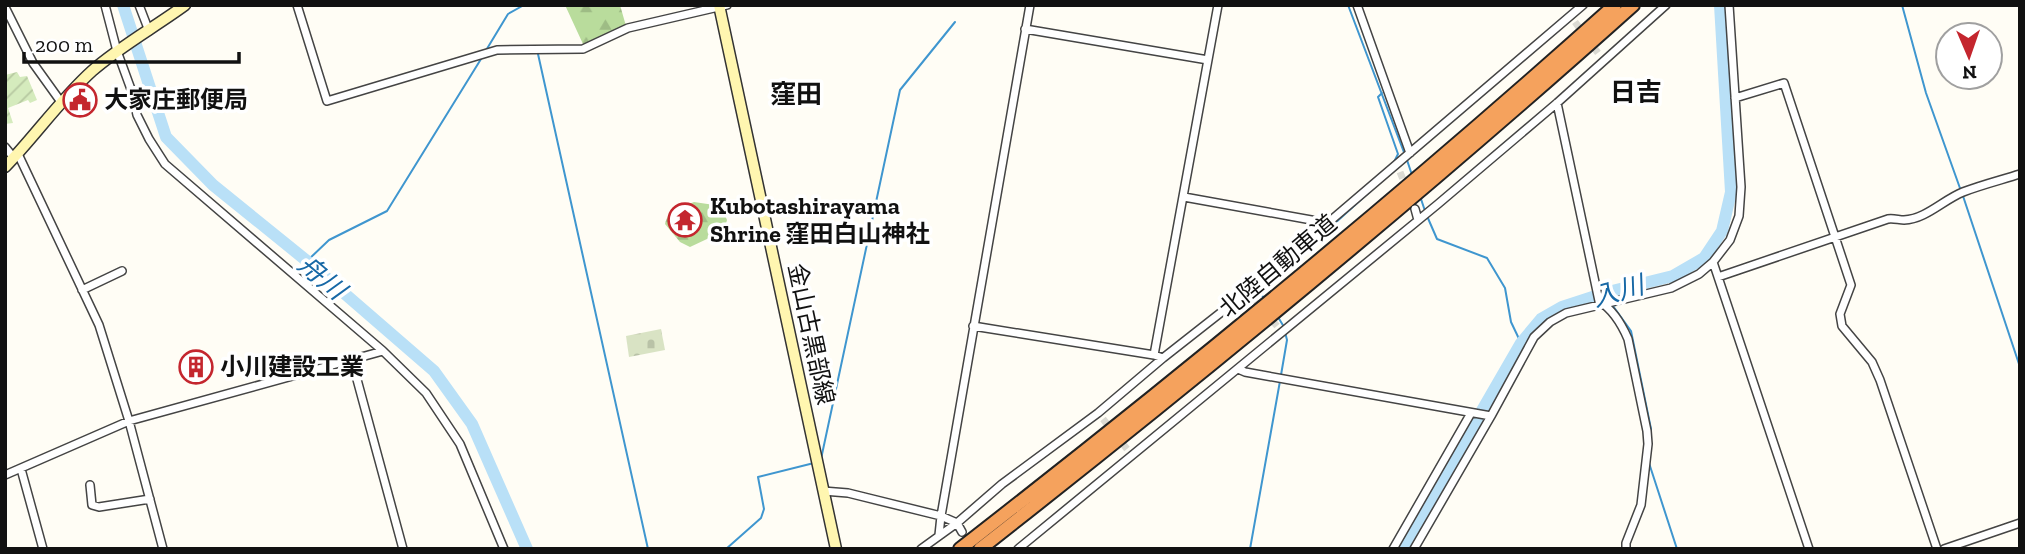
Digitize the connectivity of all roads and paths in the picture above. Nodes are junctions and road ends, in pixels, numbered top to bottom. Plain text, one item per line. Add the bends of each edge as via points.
1 (105, 5) edge
2 (139, 5) edge
3 (184, 5) edge
4 (297, 5) edge
5 (1030, 5) edge
6 (1218, 5) edge
7 (1357, 5) edge
8 (1569, 5) edge
9 (1583, 5) edge
10 (1615, 5) edge
11 (1633, 5) edge
12 (1666, 5) edge
13 (1729, 5) edge
14 (722, 6) edge
15 (5, 7) edge
16 (1573, 17) junction
17 (1026, 29) junction
18 (149, 31) junction
19 (117, 51) junction
20 (1598, 53) tunnel mouth
21 (1208, 60) junction
22 (1605, 60) junction
23 (1735, 98) junction
24 (61, 102) junction
25 (1557, 103) junction
26 (5, 146) edge
27 (1410, 153) junction
28 (16, 156) junction
29 (5, 167) edge
30 (2020, 174) edge
31 (1425, 178) junction
32 (1184, 197) junction
33 (1412, 197) junction
34 (1418, 220) junction
35 (1328, 223) junction
36 (1835, 236) junction
37 (1713, 262) junction
38 (122, 271) dead end
39 (1718, 277) junction
40 (82, 290) junction
41 (1602, 303) junction
42 (973, 326) junction
43 (383, 352) junction
44 (1159, 357) junction
45 (352, 361) junction
46 (1238, 369) junction
47 (1471, 413) junction
48 (1491, 416) junction
49 (129, 421) junction
50 (20, 469) junction
51 (5, 475) edge
52 (90, 485) dead end
53 (823, 492) junction
54 (150, 499) junction
55 (941, 516) junction
56 (957, 523) junction
57 (2020, 523) edge
58 (962, 532) dead end
59 (939, 535) junction
60 (43, 549) edge
61 (163, 549) edge
62 (403, 549) edge
63 (504, 549) edge
64 (836, 549) edge
65 (921, 549) edge
66 (960, 549) edge
67 (980, 549) edge
68 (1017, 549) edge
69 (1393, 549) edge
70 (1414, 549) edge
71 (1626, 549) edge
72 (1808, 549) edge
73 (1937, 549) edge
74 (1944, 549) edge

1 - 19 street
2 - 18 street
3 - 18 main road
4 - 14 street via 327,101 497,50 583,49 628,28
5 - 17 street
6 - 21 street
7 - 27 street
8 - 16 street
9 - 16 street
10 - 31 highway, 北陸自動車道
11 - 31 highway, 北陸自動車道
12 - 22 street
13 - 23 street
14 - 53 main road, 金山古黒部線
15 - 24 street via 33,63
16 - 27 street
17 - 21 street
17 - 42 street
18 - 19 main road
19 - 24 main road
19 - 43 street via 137,115 165,164
20 - 22 street
21 - 32 street
22 - 25 street
23 - 36 street via 1784,83
23 - 37 street via 1739,216 1730,240
24 - 28 main road
25 - 34 street
25 - 41 street
26 - 28 street
27 - 35 street via 1398,168
28 - 29 main road
28 - 40 street
30 - 36 street via 1964,192 1916,217 1888,219
31 - 33 highway, 北陸自動車道
32 - 35 street
32 - 44 street
33 - 34 street
33 - 66 highway, 北陸自動車道
33 - 67 highway, 北陸自動車道
34 - 46 street via 1280,329
35 - 44 street via 1250,295
36 - 39 street
36 - 73 street via 1851,285 1840,314 1842,326 1872,362 1880,380
37 - 39 street
37 - 41 street via 1671,288
38 - 40 street
39 - 72 street
40 - 49 street via 99,325
41 - 48 street via 1566,313 1534,337
41 - 71 street via 1628,339 1647,431 1641,505
42 - 44 street
42 - 55 street
43 - 45 street
43 - 63 street via 426,393 460,444
44 - 56 street via 1101,416 1002,484
45 - 49 street
45 - 62 street
46 - 47 street
46 - 68 street via 1129,453
47 - 48 street
47 - 69 street
48 - 70 street
49 - 50 street
49 - 54 street
50 - 51 street
50 - 60 street
52 - 54 street via 92,505 99,507
53 - 55 street via 848,493
53 - 64 main road, 金山古黒部線
54 - 61 street
55 - 56 street
55 - 59 street
56 - 58 street
56 - 59 street
57 - 74 street
59 - 65 street

